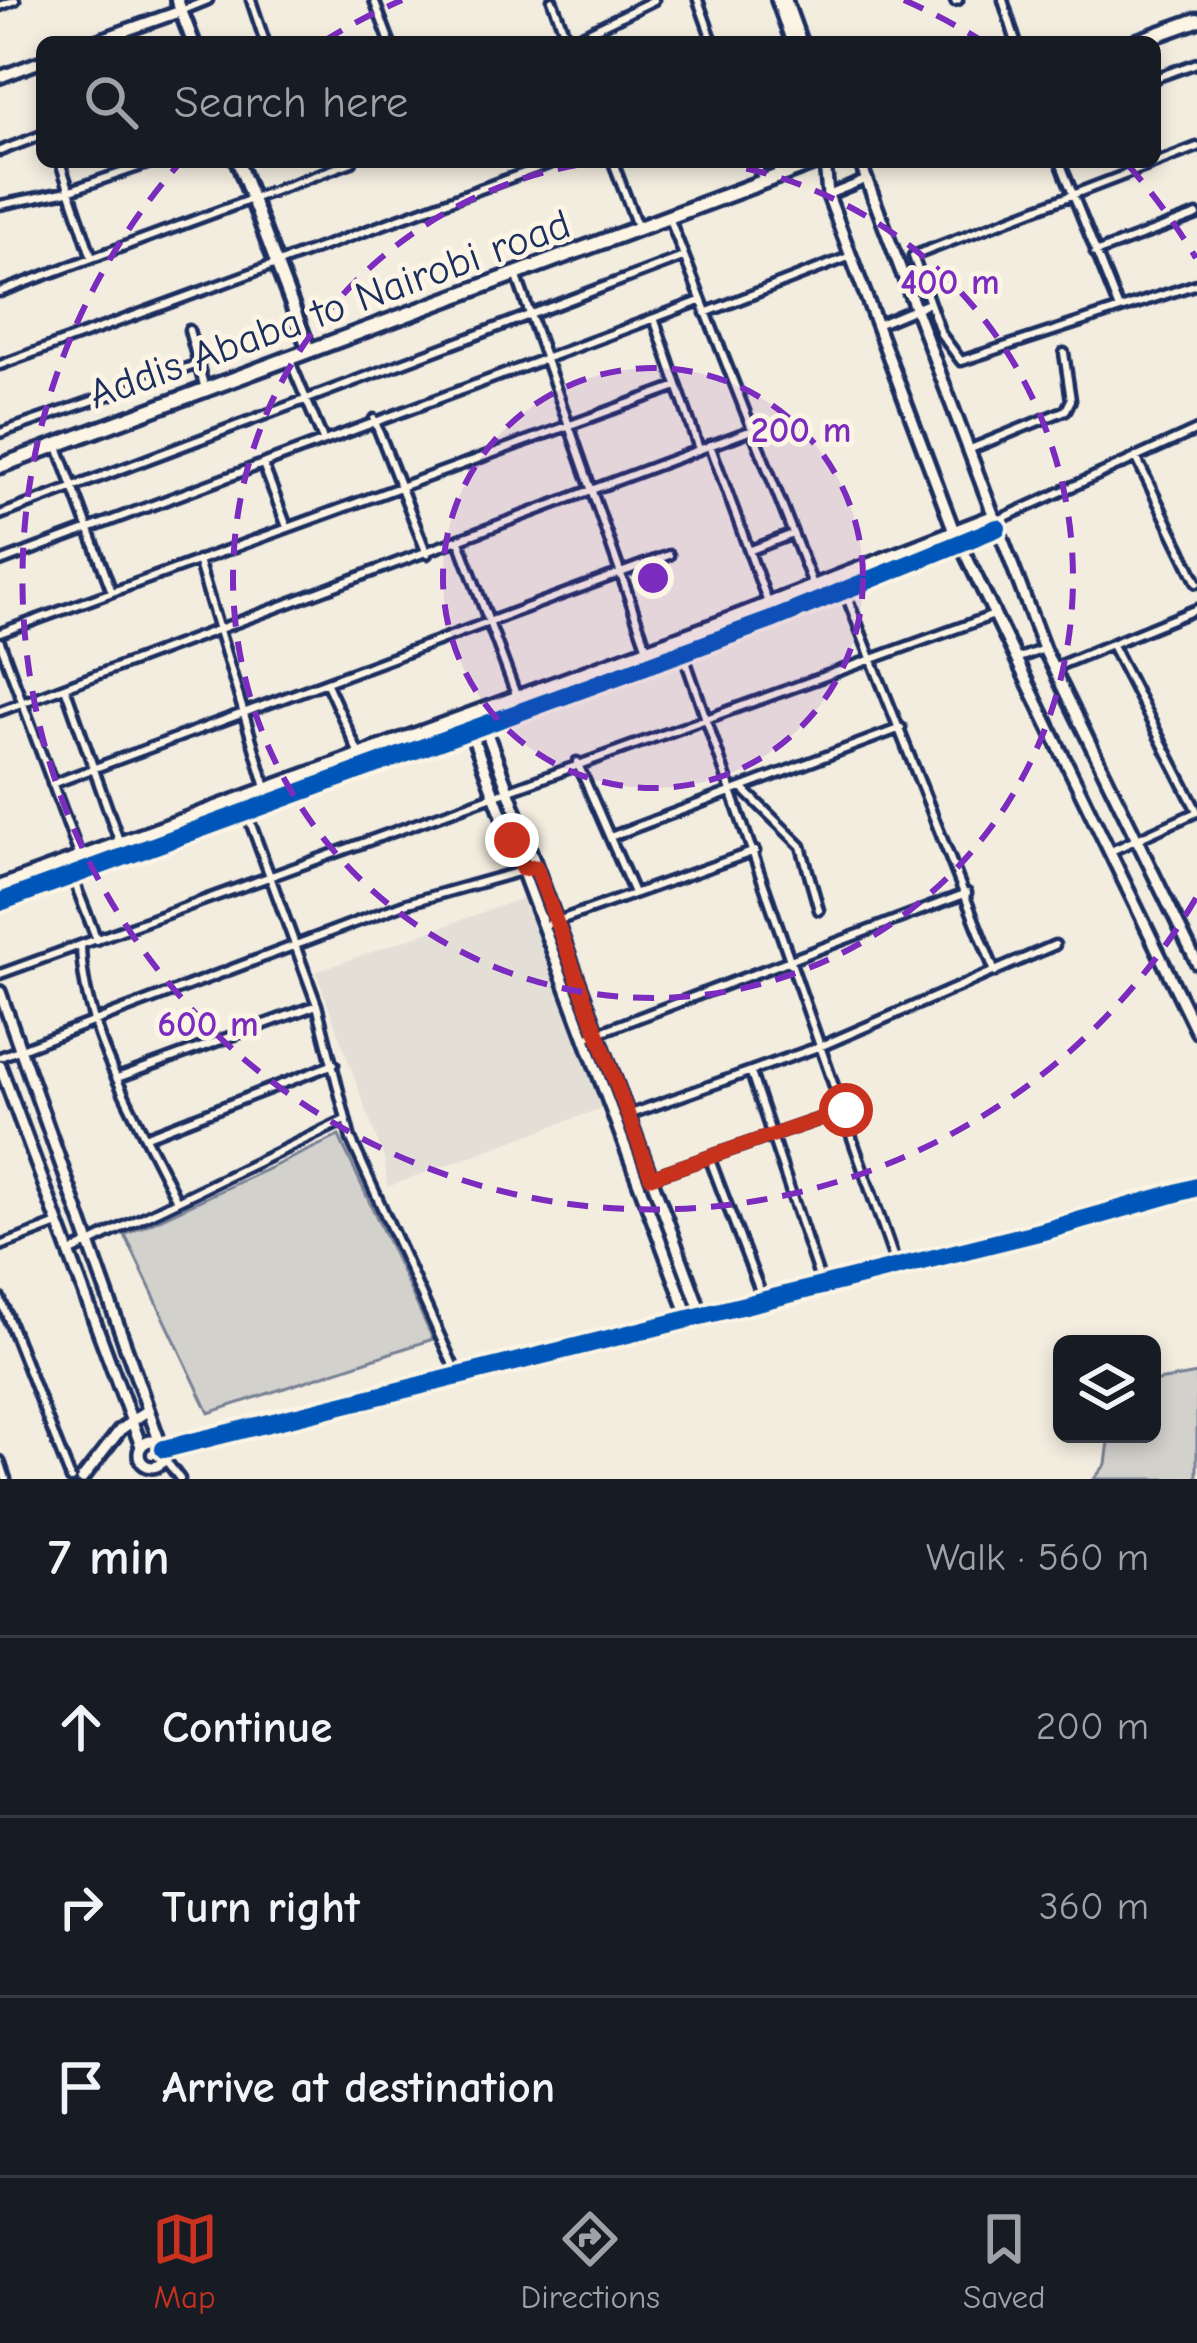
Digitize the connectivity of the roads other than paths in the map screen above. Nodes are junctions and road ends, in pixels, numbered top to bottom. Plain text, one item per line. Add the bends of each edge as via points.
1 (15, 0) edge
2 (208, 0) edge
3 (251, 0) edge
4 (374, 0) edge
5 (552, 0) edge
6 (655, 0) edge
7 (698, 0) edge
8 (782, 0) edge
9 (1003, 0) edge
10 (178, 5) edge
11 (0, 6) edge
12 (1197, 20) edge
13 (120, 36) edge
14 (191, 36) edge
15 (264, 36) edge
16 (388, 36) edge
17 (566, 36) edge
18 (580, 36) edge
19 (711, 36) edge
20 (795, 36) edge
21 (1014, 36) edge
22 (1153, 36) edge
23 (36, 63) edge
24 (1197, 63) edge
25 (1161, 76) edge
26 (0, 77) edge
27 (36, 137) edge
28 (1197, 147) edge
29 (0, 151) edge
30 (1161, 161) edge
31 (62, 168) edge
32 (135, 168) edge
33 (240, 168) edge
34 (336, 168) edge
35 (538, 168) edge
36 (615, 168) edge
37 (758, 168) edge
38 (802, 168) edge
39 (821, 168) edge
40 (863, 168) edge
41 (1062, 168) edge
42 (1141, 168) edge
43 (868, 178) junction
44 (763, 181) junction
45 (68, 191) junction
46 (1072, 194) junction
47 (828, 195) junction
48 (251, 199) junction
49 (0, 206) edge
50 (1197, 215) edge
51 (669, 217) junction
52 (638, 227) junction
53 (1095, 253) junction
54 (683, 256) junction
55 (851, 256) junction
56 (92, 258) junction
57 (275, 265) junction
58 (515, 274) junction
59 (1197, 284) edge
60 (1, 289) edge
61 (700, 301) junction
62 (924, 307) junction
63 (1119, 309) junction
64 (705, 313) junction
65 (530, 315) junction
66 (654, 318) junction
67 (877, 326) junction
68 (189, 330) dead end
69 (309, 350) junction
70 (1064, 353) dead end
71 (288, 358) junction
72 (547, 360) junction
73 (198, 364) junction
74 (0, 365) edge
75 (677, 386) junction
76 (205, 389) junction
77 (305, 399) junction
78 (374, 419) junction
79 (570, 423) junction
80 (752, 430) junction
81 (1194, 432) edge
82 (0, 433) edge
83 (323, 439) junction
84 (1197, 442) edge
85 (57, 444) junction
86 (710, 445) junction
87 (699, 449) junction
88 (968, 450) junction
89 (1136, 458) junction
90 (263, 464) junction
91 (0, 466) edge
92 (399, 485) junction
93 (74, 488) junction
94 (594, 490) junction
95 (0, 515) edge
96 (994, 522) junction
97 (287, 527) junction
98 (89, 529) junction
99 (954, 531) junction
100 (794, 534) junction
101 (459, 542) junction
102 (926, 543) junction
103 (961, 545) junction
104 (751, 550) junction
105 (427, 554) junction
106 (669, 555) dead end
107 (932, 558) junction
108 (198, 560) junction
109 (0, 562) edge
110 (880, 562) junction
111 (622, 570) junction
112 (839, 577) junction
113 (885, 577) junction
114 (1197, 583) edge
115 (814, 586) junction
116 (112, 592) junction
117 (846, 592) junction
118 (769, 604) junction
119 (1197, 609) edge
120 (994, 615) junction
121 (774, 619) junction
122 (488, 620) junction
123 (725, 620) junction
124 (221, 630) junction
125 (730, 635) junction
126 (0, 638) edge
127 (664, 642) junction
128 (1112, 645) junction
129 (647, 648) junction
130 (1044, 649) junction
131 (683, 652) junction
132 (874, 655) junction
133 (669, 657) junction
134 (1016, 659) junction
135 (652, 663) junction
136 (1053, 668) junction
137 (585, 671) junction
138 (326, 682) junction
139 (590, 686) junction
140 (65, 688) junction
141 (516, 695) junction
142 (24, 703) junction
143 (247, 710) junction
144 (0, 711) edge
145 (521, 711) junction
146 (705, 718) junction
147 (484, 724) junction
148 (901, 728) junction
149 (420, 730) junction
150 (470, 730) junction
151 (425, 745) junction
152 (355, 755) junction
153 (577, 762) junction
154 (364, 767) junction
155 (92, 769) junction
156 (310, 772) junction
157 (269, 783) junction
158 (52, 784) junction
159 (315, 786) junction
160 (742, 788) junction
161 (508, 789) junction
162 (731, 791) junction
163 (494, 794) junction
164 (241, 796) junction
165 (276, 799) junction
166 (246, 810) junction
167 (1197, 812) edge
168 (178, 820) junction
169 (183, 835) junction
170 (525, 835) junction
171 (610, 837) junction
172 (1136, 838) junction
173 (512, 840) junction
174 (119, 841) junction
175 (755, 850) junction
176 (1108, 853) junction
177 (80, 855) junction
178 (124, 855) junction
179 (66, 861) junction
180 (536, 867) junction
181 (522, 869) junction
182 (71, 874) junction
183 (28, 876) junction
184 (272, 878) junction
185 (0, 886) edge
186 (34, 889) junction
187 (634, 892) junction
188 (967, 893) junction
189 (0, 902) edge
190 (819, 910) dead end
191 (556, 921) junction
192 (543, 926) junction
193 (97, 940) junction
194 (295, 945) junction
195 (1054, 945) dead end
196 (81, 946) junction
197 (793, 959) junction
198 (1197, 963) edge
199 (995, 972) junction
200 (0, 974) edge
201 (0, 992) edge
202 (316, 1004) junction
203 (92, 1018) junction
204 (1197, 1032) edge
205 (598, 1033) junction
206 (585, 1038) junction
207 (824, 1045) junction
208 (20, 1048) junction
209 (0, 1057) edge
210 (335, 1064) junction
211 (0, 1066) edge
212 (751, 1073) junction
213 (120, 1076) junction
214 (846, 1110) junction
215 (628, 1115) junction
216 (345, 1120) junction
217 (769, 1135) junction
218 (147, 1136) junction
219 (709, 1157) junction
220 (651, 1177) junction
221 (1197, 1186) edge
222 (178, 1201) junction
223 (58, 1224) junction
224 (89, 1244) junction
225 (0, 1246) edge
226 (69, 1253) junction
227 (897, 1267) junction
228 (822, 1286) junction
229 (0, 1298) edge
230 (763, 1299) junction
231 (701, 1315) junction
232 (688, 1318) junction
233 (459, 1378) junction
234 (148, 1410) junction
235 (131, 1420) junction
236 (141, 1446) junction
237 (163, 1450) junction
238 (0, 1461) edge
239 (6, 1479) edge
240 (70, 1479) edge
241 (82, 1479) edge
242 (180, 1479) edge

1 - 11 street
2 - 10 street
3 - 15 street
4 - 16 street
5 - 17 street
6 - 18 street
7 - 19 street
8 - 20 street
9 - 21 street
10 - 13 street
10 - 14 main road
12 - 22 highway
23 - 26 street
24 - 25 street
27 - 29 street
28 - 30 street
31 - 45 street
32 - 45 street
33 - 48 main road
34 - 48 street
35 - 57 street
36 - 52 street
37 - 44 street
38 - 44 highway, Addis Ababa to Nairobi road
39 - 47 street
40 - 43 street
41 - 46 street
42 - 46 street
43 - 47 street
43 - 62 street
44 - 51 highway, Addis Ababa to Nairobi road
45 - 49 street
45 - 56 street
46 - 53 street
46 - 62 street via 913,256
47 - 55 street
48 - 56 street
48 - 57 main road
50 - 53 street
51 - 52 highway, Addis Ababa to Nairobi road
51 - 54 street
52 - 58 highway, Addis Ababa to Nairobi road
53 - 63 street
54 - 61 street
54 - 65 street
55 - 64 street
55 - 67 street
56 - 60 street
57 - 69 main road
57 - 74 street
58 - 65 street
58 - 69 highway, Addis Ababa to Nairobi road
59 - 63 street
61 - 64 street
61 - 66 street
62 - 63 street via 961,361
62 - 67 street
62 - 88 street
64 - 80 street
65 - 72 street
65 - 77 street
66 - 72 street
66 - 75 street
67 - 99 street
68 - 73 street
69 - 71 highway, Addis Ababa to Nairobi road
70 - 88 street via 1066,410
71 - 76 highway, Addis Ababa to Nairobi road
71 - 77 street
72 - 78 street
72 - 79 street
73 - 76 street
73 - 82 street
75 - 79 street
75 - 87 street
76 - 85 highway, Addis Ababa to Nairobi road
77 - 83 street
77 - 93 street
78 - 83 street
78 - 92 street
79 - 92 street
79 - 94 street
80 - 86 street
80 - 100 street
81 - 84 street
81 - 89 street
83 - 90 street
85 - 91 highway, Addis Ababa to Nairobi road
85 - 93 street
86 - 87 street
86 - 104 street
87 - 94 street
88 - 96 street
89 - 96 street
89 - 114 street
90 - 97 street
90 - 98 street
92 - 97 street
92 - 105 street
93 - 95 street
93 - 98 street
94 - 101 street
94 - 111 street
96 - 99 street
96 - 103 street
96 - 130 street
97 - 108 street
98 - 109 street
98 - 116 street
99 - 102 street
99 - 103 street
100 - 104 street
100 - 115 street
101 - 105 street
101 - 122 street
102 - 107 street
102 - 110 street
103 - 107 street
103 - 120 street
104 - 118 street
105 - 124 street
106 - 111 street
107 - 113 street
108 - 116 street
108 - 124 street
110 - 112 street
110 - 113 street
111 - 122 street
111 - 129 street
112 - 115 street
112 - 117 street
113 - 117 street
115 - 118 street
116 - 126 street
117 - 121 street
117 - 132 street
118 - 121 street
118 - 123 street
119 - 128 street
120 - 132 street
120 - 134 street
121 - 125 street
122 - 138 street
122 - 141 street
123 - 125 street
123 - 127 street
124 - 140 street
124 - 143 street
125 - 131 street
126 - 142 street
127 - 129 street
127 - 133 street
128 - 136 street
128 - 167 street
129 - 135 street
129 - 137 street
130 - 134 street
130 - 136 street
131 - 133 street
131 - 146 street
132 - 146 street
132 - 148 street
133 - 135 street
134 - 176 street
135 - 139 street
136 - 172 street
137 - 139 street
137 - 141 street
138 - 143 street
138 - 152 street
139 - 145 street
140 - 142 street
140 - 155 street
141 - 145 street
141 - 149 street
142 - 144 street
142 - 158 street
143 - 155 street
143 - 157 street
145 - 147 street
146 - 153 street
146 - 162 street
147 - 150 street
147 - 161 street
148 - 160 street
148 - 188 street
149 - 151 street
149 - 152 street
150 - 151 street
150 - 163 street
151 - 154 street
152 - 154 street
152 - 156 street
153 - 161 street
153 - 171 street
154 - 159 street
155 - 158 street
155 - 174 street
156 - 157 street
156 - 159 street
157 - 164 street
157 - 165 street
158 - 177 street
159 - 165 street
160 - 162 street
160 - 190 street via 801,846
161 - 163 street
161 - 170 street
162 - 171 street
162 - 175 street
163 - 173 street
163 - 184 street
164 - 166 street
164 - 168 street
165 - 166 street
166 - 169 street
166 - 184 street
167 - 172 street
168 - 169 street
168 - 174 street
169 - 178 street
170 - 173 street
170 - 180 street
171 - 187 street
172 - 176 street
172 - 198 street
173 - 181 street
174 - 177 street
174 - 178 street
175 - 187 street
175 - 197 street
176 - 204 street
177 - 179 street
178 - 182 street
179 - 182 street
179 - 183 street
180 - 181 street
180 - 191 street
181 - 192 street
181 - 194 street
182 - 186 street
182 - 193 street
183 - 185 street
183 - 186 street
184 - 193 street
184 - 194 street
186 - 189 street
187 - 191 street
188 - 197 street
188 - 199 street
191 - 192 street
191 - 205 street
192 - 206 street
193 - 196 street
194 - 202 street
194 - 203 street
195 - 199 street
196 - 200 street
196 - 203 street
197 - 205 street
197 - 207 street
199 - 207 street
201 - 208 street
202 - 210 street
202 - 213 street
203 - 208 street
203 - 213 street
205 - 206 street
205 - 215 street
206 - 232 street
207 - 212 street
207 - 214 street
208 - 209 street
208 - 224 street
210 - 216 street
210 - 218 street
211 - 223 street
212 - 215 street
212 - 217 street
213 - 218 street
214 - 217 street
214 - 227 street
215 - 220 street
216 - 222 street
216 - 233 street
217 - 219 street
217 - 228 street
218 - 222 street
219 - 220 street
219 - 230 street
220 - 231 street
221 - 227 street
222 - 224 street
223 - 225 street
223 - 226 street
224 - 226 street
224 - 234 street
226 - 235 street
227 - 228 street
228 - 230 street
229 - 240 street
230 - 231 street
231 - 232 street
232 - 233 street
233 - 237 street
234 - 235 street
234 - 237 street
235 - 236 street
235 - 241 street
236 - 237 street via 148,1441
236 - 237 street via 146,1465 155,1466
237 - 242 street
238 - 239 street

